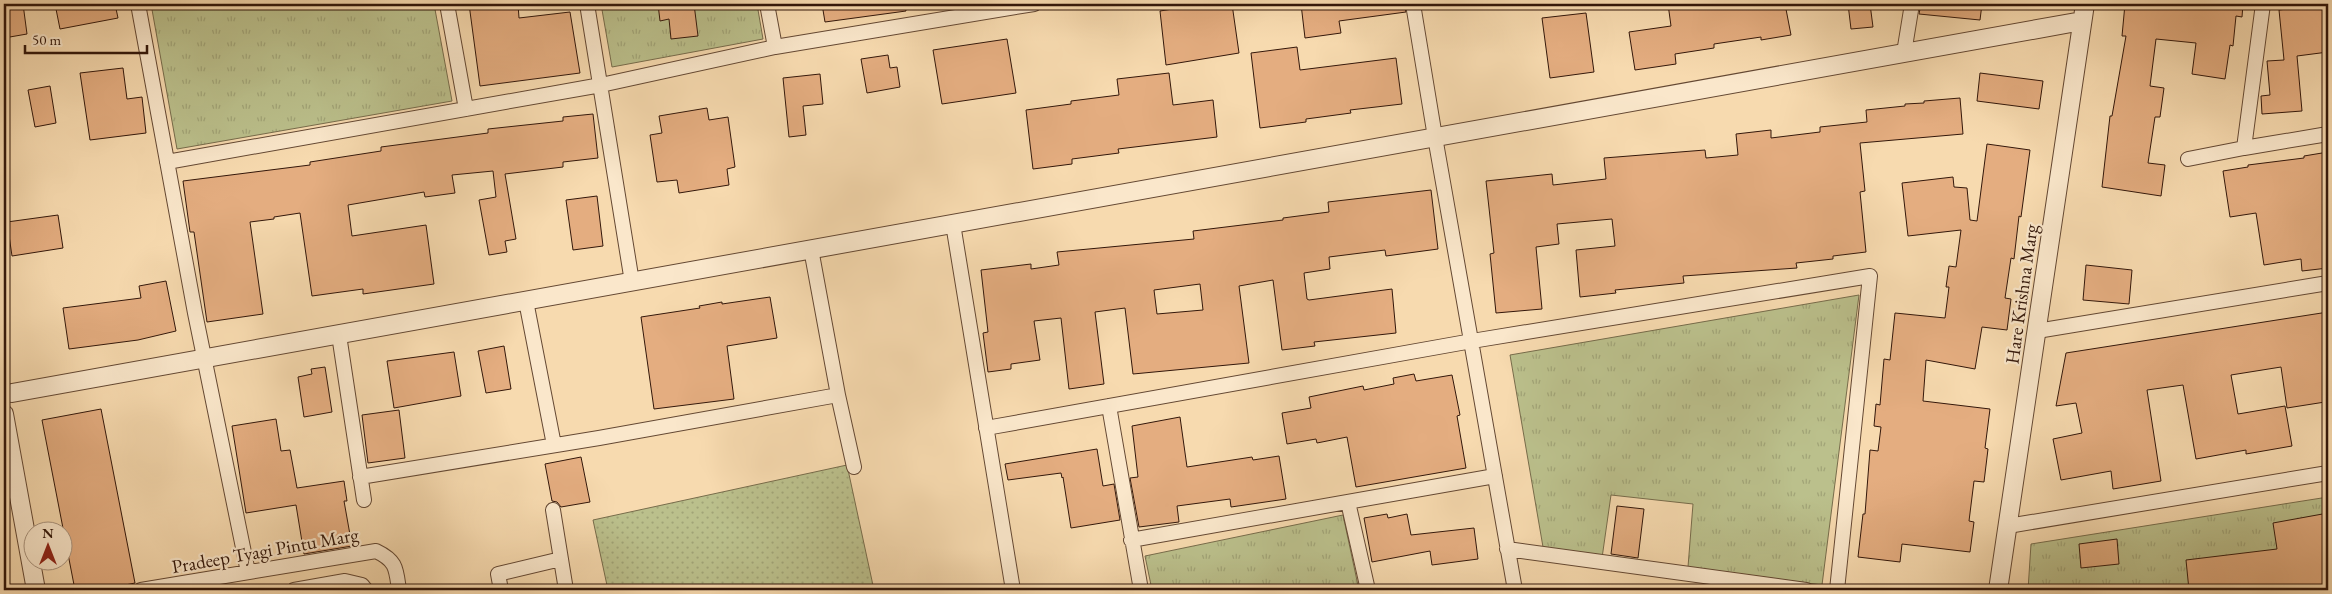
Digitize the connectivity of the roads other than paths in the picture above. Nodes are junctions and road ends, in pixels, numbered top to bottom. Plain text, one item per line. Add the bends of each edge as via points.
1 (138, 4) edge
2 (447, 4) edge
3 (587, 4) edge
4 (767, 4) edge
5 (1034, 4) edge
6 (1413, 4) edge
7 (1912, 4) edge
8 (2263, 4) edge
9 (2084, 12) edge
10 (775, 47) junction
11 (1904, 53) junction
12 (601, 85) junction
13 (466, 109) junction
14 (2328, 134) edge
15 (1435, 137) junction
16 (2244, 148) junction
17 (2188, 159) dead end
18 (167, 162) junction
19 (953, 224) junction
20 (811, 250) junction
21 (632, 282) junction
22 (2328, 283) edge
23 (526, 301) junction
24 (2036, 331) junction
25 (338, 335) junction
26 (1472, 341) junction
27 (205, 359) junction
28 (838, 395) junction
29 (7, 396) edge
30 (1109, 406) junction
31 (4, 414) edge
32 (986, 428) junction
33 (554, 445) junction
34 (854, 467) dead end
35 (2328, 473) edge
36 (1495, 476) junction
37 (360, 477) junction
38 (364, 500) dead end
39 (1348, 502) junction
40 (553, 510) dead end
41 (2008, 526) junction
42 (1131, 540) junction
43 (1507, 549) junction
44 (561, 559) junction
45 (248, 572) junction
46 (36, 590) edge
47 (141, 590) edge
48 (294, 590) edge
49 (366, 590) edge
50 (399, 590) edge
51 (501, 590) edge
52 (566, 590) edge
53 (1013, 590) edge
54 (1141, 590) edge
55 (1368, 590) edge
56 (1515, 590) edge
57 (1806, 590) edge
58 (1837, 590) edge
59 (1998, 590) edge

1 - 18 street
2 - 13 street
3 - 12 street
4 - 10 street
5 - 10 street
6 - 15 street
7 - 11 street
8 - 16 street
9 - 11 street
9 - 24 street, Hare Krishna Marg
10 - 12 street
11 - 15 street
12 - 13 street
12 - 21 street
13 - 18 street
14 - 16 street
15 - 19 street
15 - 26 street
16 - 17 street
18 - 27 street
19 - 20 street
19 - 32 street
20 - 21 street
20 - 28 street
21 - 23 street
22 - 24 street
23 - 25 street
23 - 33 street
24 - 41 street, Hare Krishna Marg
25 - 27 street
25 - 37 street
26 - 30 street
26 - 36 street
26 - 58 street via 1870,276
27 - 29 street
27 - 45 street
28 - 33 street
28 - 34 street
30 - 32 street
30 - 42 street
31 - 46 street
32 - 53 street
33 - 37 street
35 - 41 street
36 - 39 street
36 - 43 street
37 - 38 street
39 - 42 street
39 - 55 street
40 - 44 street
41 - 59 street, Hare Krishna Marg
42 - 54 street
43 - 56 street
43 - 57 street
44 - 51 street via 498,574
44 - 52 street
45 - 47 street, Pradeep Tyagi Pintu Marg
45 - 50 street, Pradeep Tyagi Pintu Marg via 376,551 389,558 395,567
48 - 49 street via 345,582 362,585

